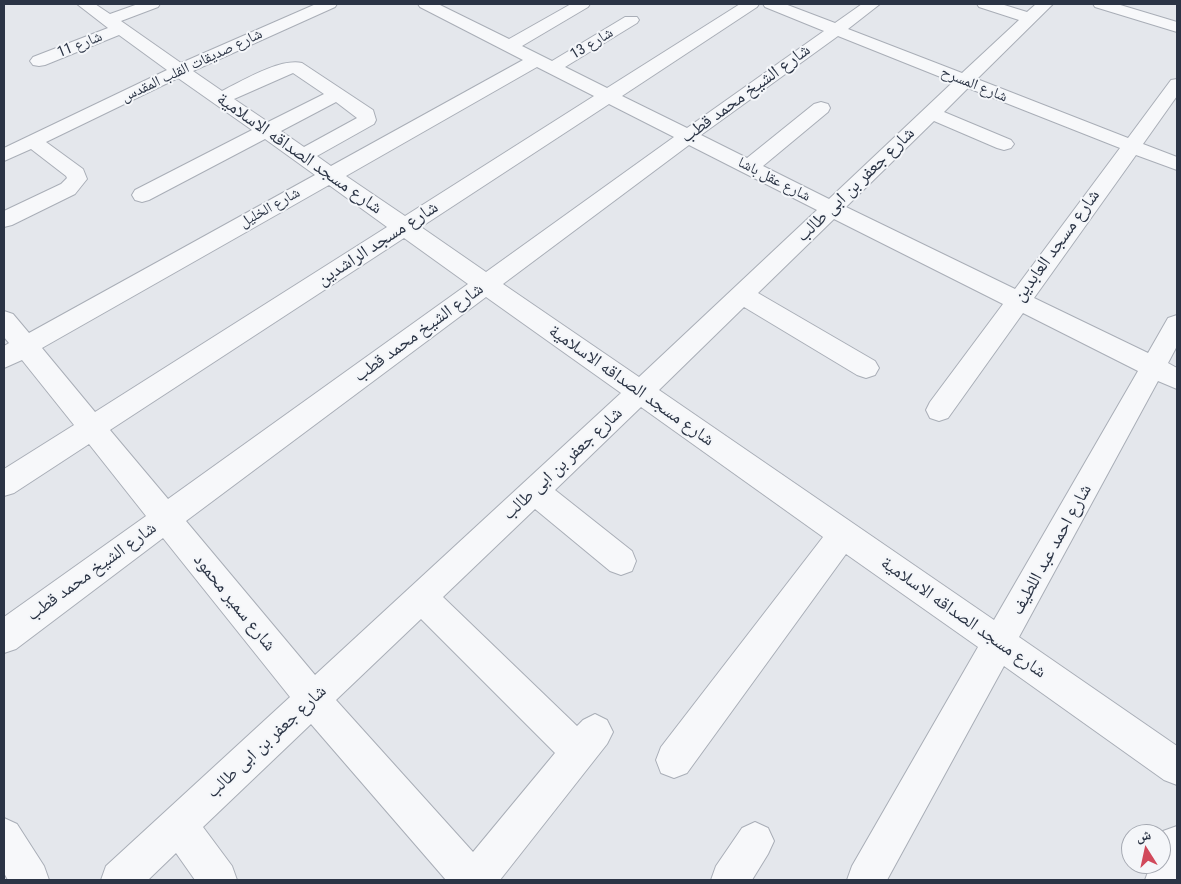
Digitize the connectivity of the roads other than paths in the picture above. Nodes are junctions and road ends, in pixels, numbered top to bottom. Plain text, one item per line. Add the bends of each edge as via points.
1 (85, 4) edge
2 (152, 4) edge
3 (330, 4) edge
4 (582, 4) edge
5 (752, 4) edge
6 (771, 4) edge
7 (872, 4) edge
8 (985, 4) edge
9 (1100, 4) edge
10 (443, 7) edge
11 (1037, 11) edge
12 (631, 20) dead end
13 (114, 24) junction
14 (1177, 27) edge
15 (835, 30) junction
16 (509, 46) junction
17 (39, 61) dead end
18 (544, 64) junction
19 (180, 70) junction
20 (964, 81) junction
21 (1177, 84) edge
22 (337, 94) junction
23 (608, 96) junction
24 (220, 98) junction
25 (821, 108) dead end
26 (931, 113) junction
27 (266, 131) junction
28 (688, 136) junction
29 (32, 141) junction
30 (1004, 144) dead end
31 (1130, 146) junction
32 (4, 155) edge
33 (302, 156) junction
34 (1177, 164) edge
35 (749, 167) junction
36 (330, 175) junction
37 (142, 195) dead end
38 (832, 209) junction
39 (4, 220) edge
40 (404, 227) junction
41 (486, 284) junction
42 (742, 295) junction
43 (1017, 300) junction
44 (4, 320) edge
45 (1177, 324) edge
46 (14, 352) edge
47 (866, 368) dead end
48 (1165, 374) edge
49 (640, 392) junction
50 (939, 410) dead end
51 (92, 427) junction
52 (4, 484) edge
53 (534, 491) junction
54 (165, 518) junction
55 (843, 534) junction
56 (622, 561) dead end
57 (421, 597) junction
58 (4, 637) edge
59 (1000, 643) junction
60 (313, 698) junction
61 (674, 760) dead end
62 (1177, 767) edge
63 (180, 824) junction
64 (4, 836) edge
65 (754, 841) dead end
66 (1177, 845) edge
67 (30, 880) edge
68 (120, 880) edge
69 (218, 880) edge
70 (473, 880) edge
71 (730, 880) edge
72 (866, 880) edge
73 (1164, 880) edge

1 - 13 street, شارع مسجد الصداقه الاسلامية
2 - 13 street, شارع 11
3 - 19 street, شارع صديقات القلب المقدس
4 - 16 street
5 - 23 street, شارع مسجد الراشدين
6 - 15 street, شارع المسرح
7 - 15 street, شارع الشيخ محمد قطب
8 - 11 street
9 - 14 street
10 - 16 street, شارع عقل باشا
11 - 20 street, شارع جعفر بن ابى طالب
12 - 18 street, شارع 13
13 - 17 street, شارع 11
13 - 19 street, شارع مسجد الصداقه الاسلامية
15 - 20 street, شارع المسرح
15 - 28 street, شارع الشيخ محمد قطب
16 - 18 street, شارع عقل باشا
18 - 23 street, شارع عقل باشا
18 - 36 street, شارع الخليل
19 - 24 street, شارع مسجد الصداقه الاسلامية
19 - 29 street, شارع صديقات القلب المقدس
20 - 26 street, شارع جعفر بن ابى طالب
20 - 31 street, شارع المسرح
21 - 31 street, شارع مسجد العابدين
22 - 24 street via 292,67
22 - 27 street
22 - 33 street via 366,114 367,120
23 - 28 street, شارع عقل باشا
23 - 40 street, شارع مسجد الراشدين
24 - 27 street, شارع مسجد الصداقه الاسلامية
25 - 35 street
26 - 30 street
26 - 38 street, شارع جعفر بن ابى طالب
27 - 33 street, شارع مسجد الصداقه الاسلامية
27 - 37 street
28 - 35 street, شارع عقل باشا
28 - 41 street, شارع الشيخ محمد قطب
29 - 32 street, شارع صديقات القلب المقدس
29 - 39 street via 76,173 77,179 68,189
31 - 34 street, شارع المسرح
31 - 43 street, شارع مسجد العابدين
33 - 36 street, شارع مسجد الصداقه الاسلامية
35 - 38 street, شارع عقل باشا
36 - 40 street, شارع مسجد الصداقه الاسلامية
36 - 46 street, شارع الخليل
38 - 42 street, شارع جعفر بن ابى طالب
38 - 43 street, شارع عقل باشا
40 - 41 street, شارع مسجد الصداقه الاسلامية
40 - 51 street, شارع مسجد الراشدين
41 - 49 street, شارع مسجد الصداقه الاسلامية
41 - 54 street, شارع الشيخ محمد قطب
42 - 47 street
42 - 49 street, شارع جعفر بن ابى طالب
43 - 48 street, شارع عقل باشا
43 - 50 street, شارع مسجد العابدين
44 - 46 street, شارع سمير محمود
45 - 48 street, شارع احمد عبد اللطيف
46 - 51 street, شارع سمير محمود
48 - 59 street, شارع احمد عبد اللطيف
49 - 53 street, شارع جعفر بن ابى طالب
49 - 55 street, شارع مسجد الصداقه الاسلامية
51 - 52 street, شارع مسجد الراشدين
51 - 54 street, شارع سمير محمود
53 - 56 street
53 - 57 street, شارع جعفر بن ابى طالب
54 - 58 street, شارع الشيخ محمد قطب
54 - 60 street, شارع سمير محمود
55 - 59 street, شارع مسجد الصداقه الاسلامية
55 - 61 street
57 - 60 street, شارع جعفر بن ابى طالب
57 - 70 street via 587,742
59 - 62 street, شارع مسجد الصداقه الاسلامية
59 - 72 street, شارع احمد عبد اللطيف
60 - 63 street, شارع جعفر بن ابى طالب
60 - 70 street, شارع سمير محمود
63 - 68 street, شارع جعفر بن ابى طالب
63 - 69 street
64 - 67 street
65 - 71 street
66 - 73 street

